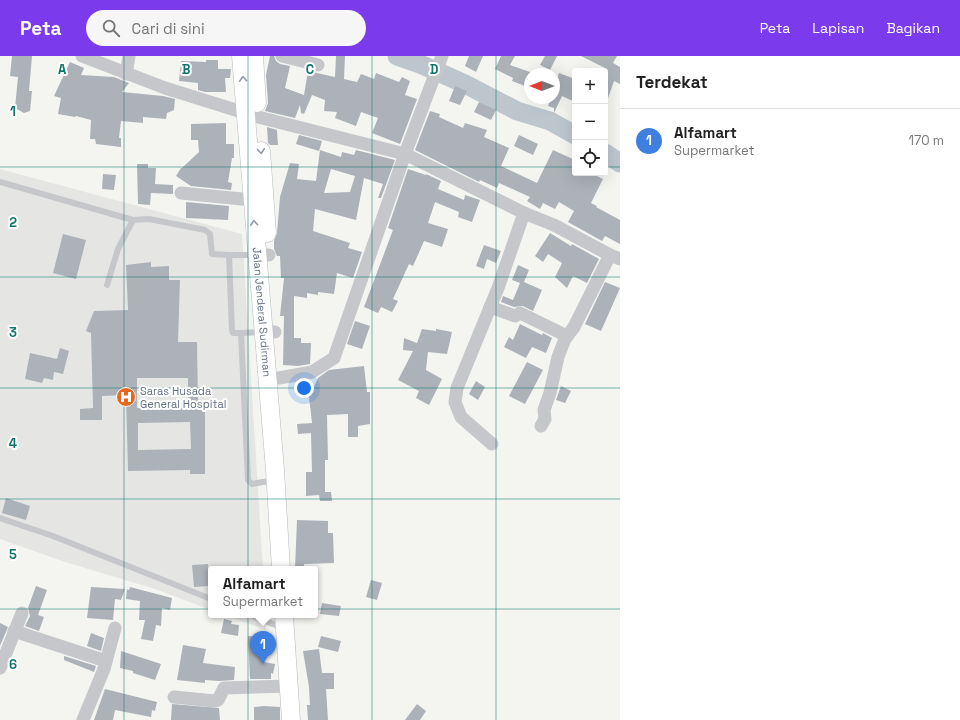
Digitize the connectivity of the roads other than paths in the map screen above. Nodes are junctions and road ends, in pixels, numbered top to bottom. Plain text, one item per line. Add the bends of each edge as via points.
1 (84, 56) edge
2 (129, 56) edge
3 (241, 56) edge
4 (254, 56) edge
5 (282, 56) edge
6 (442, 56) edge
7 (318, 65) dead end
8 (126, 74) junction
9 (252, 114) junction
10 (405, 154) junction
11 (0, 182) edge
12 (181, 193) dead end
13 (252, 200) junction
14 (524, 213) junction
15 (133, 220) junction
16 (229, 255) junction
17 (263, 255) junction
18 (615, 257) edge
19 (107, 285) dead end
20 (490, 307) junction
21 (269, 332) junction
22 (241, 333) junction
23 (567, 336) junction
24 (279, 378) junction
25 (541, 426) dead end
26 (492, 444) dead end
27 (280, 479) junction
28 (0, 518) edge
29 (281, 566) edge
30 (292, 566) edge
31 (208, 598) edge
32 (22, 613) dead end
33 (268, 618) edge
34 (290, 622) edge
35 (115, 628) dead end
36 (14, 631) junction
37 (106, 661) junction
38 (0, 668) edge
39 (289, 686) junction
40 (174, 697) dead end
41 (83, 720) edge
42 (291, 720) edge
43 (302, 720) edge

1 - 8 street
2 - 8 street
9 -> 3 main road, Jalan Jenderal Sudirman
4 - 9 main road, Jalan Jenderal Sudirman
5 - 7 street
6 - 10 street
8 - 9 street
9 - 10 street
9 - 13 main road, Jalan Jenderal Sudirman
9 -> 17 main road, Jalan Jenderal Sudirman
10 - 14 street
10 - 24 street via 334,358 312,372
11 - 15 lane
12 - 13 street
17 -> 13 main road, Jalan Jenderal Sudirman
14 - 18 street via 554,225
14 - 20 street
15 - 16 lane via 149,219 205,230 210,235 212,254
15 - 19 lane via 118,249
16 - 17 lane
16 - 22 lane via 232,332
17 - 21 main road, Jalan Jenderal Sudirman
18 - 23 street
20 - 23 street via 515,316 520,313
20 - 26 street via 457,388 455,402 461,417
21 - 22 lane
21 - 24 main road, Jalan Jenderal Sudirman
21 - 27 main road, Jalan Jenderal Sudirman
22 - 27 lane via 248,480 252,484
23 - 25 street via 558,357
24 - 27 main road, Jalan Jenderal Sudirman
27 - 29 main road, Jalan Jenderal Sudirman
27 - 30 main road, Jalan Jenderal Sudirman
28 - 31 lane via 53,536
32 - 36 street
33 - 34 lane
34 - 39 main road
34 - 43 main road
35 - 37 street
36 - 37 street
36 - 38 street
37 - 41 street
39 - 40 street via 224,688 215,701
39 - 42 main road

